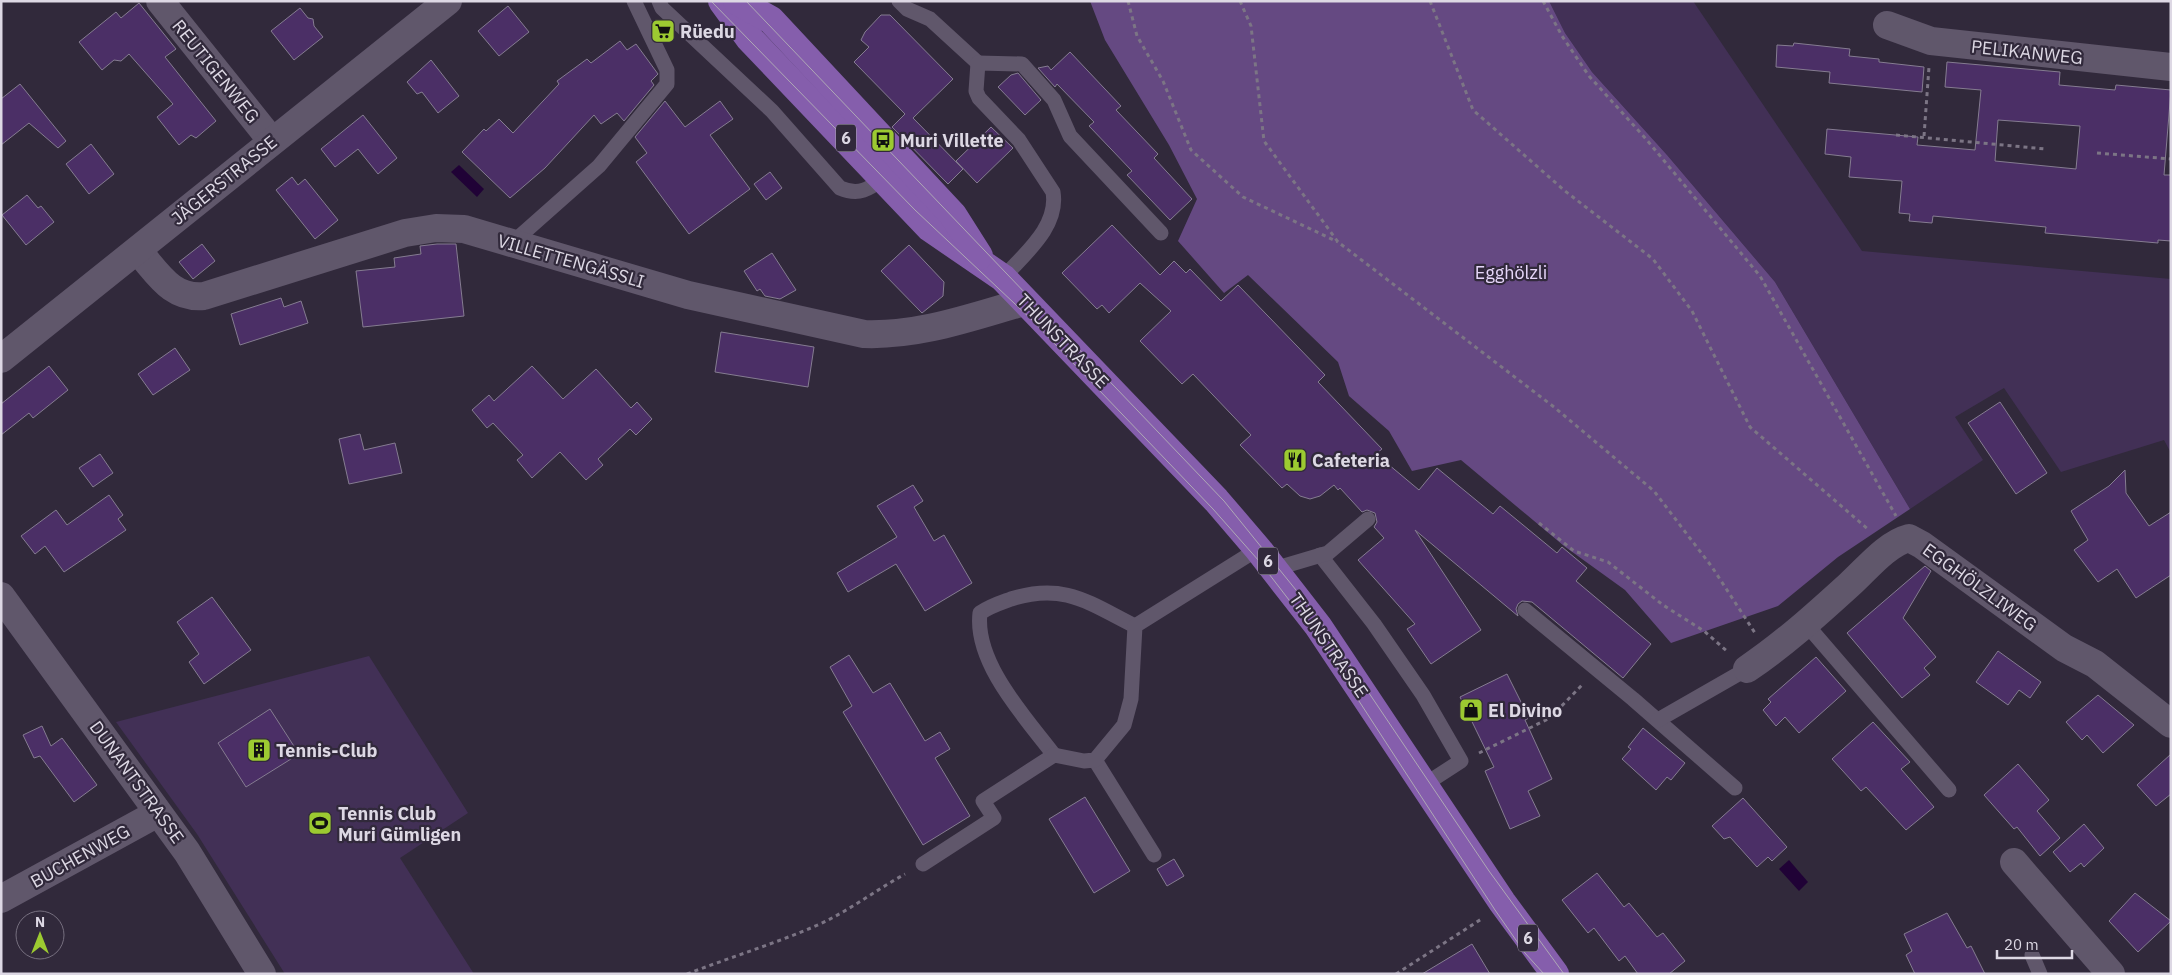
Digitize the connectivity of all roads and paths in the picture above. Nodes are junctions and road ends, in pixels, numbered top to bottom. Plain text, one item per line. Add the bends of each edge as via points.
1 (160, 1) edge
2 (448, 1) edge
3 (634, 1) edge
4 (658, 1) edge
5 (722, 1) edge
6 (737, 1) edge
7 (899, 1) edge
8 (1128, 1) edge
9 (1240, 1) edge
10 (1430, 1) edge
11 (1543, 1) edge
12 (1887, 25) dead end
13 (1931, 42) junction
14 (978, 63) junction
15 (2171, 67) edge
16 (1896, 134) dead end
17 (1924, 136) junction
18 (272, 141) junction
19 (2045, 149) dead end
20 (2097, 153) dead end
21 (2171, 159) edge
22 (884, 178) junction
23 (1161, 234) dead end
24 (1338, 242) junction
25 (512, 244) junction
26 (138, 251) junction
27 (982, 262) junction
28 (1003, 278) junction
29 (1024, 302) junction
30 (1, 359) edge
31 (1368, 520) dead end
32 (1539, 523) dead end
33 (1899, 543) junction
34 (1320, 555) junction
35 (1266, 559) junction
36 (1, 596) edge
37 (1524, 610) dead end
38 (1806, 624) junction
39 (1135, 626) junction
40 (1758, 662) junction
41 (1597, 670) junction
42 (1658, 720) junction
43 (2171, 724) edge
44 (1054, 755) junction
45 (1095, 760) junction
46 (1461, 762) junction
47 (1424, 784) junction
48 (1735, 788) dead end
49 (1949, 790) dead end
50 (158, 813) junction
51 (1154, 855) dead end
52 (2014, 862) dead end
53 (923, 864) joint
54 (1, 899) edge
55 (1479, 922) dead end
56 (2032, 955) dead end
57 (1399, 973) edge
58 (262, 974) edge
59 (687, 974) edge
60 (1555, 974) edge
61 (2040, 974) edge
62 (2111, 974) edge

1 - 18 street, REUTIGENWEG
2 - 18 street, JÄGERSTRASSE
3 - 25 lane via 666,70 667,84 599,166
4 - 22 lane via 772,111 840,188 859,192 869,190
5 - 22 main road, THUNSTRASSE / 6 via 749,38
6 - 27 main road, THUNSTRASSE / 6 via 771,20 953,215 966,231
7 - 14 lane via 907,9 930,19
8 - 24 path via 1137,36 1163,81 1191,150 1243,197
9 - 24 path via 1251,26 1264,141
10 - 33 path via 1473,110 1565,191 1653,259 1692,311 1750,427
11 - 33 path via 1589,76 1760,276
12 - 13 street, PELIKANWEG
13 - 15 street, PELIKANWEG
13 - 17 path
14 - 23 lane via 1022,64 1054,100 1070,136
14 - 28 lane via 978,98 1019,140 1054,192 1050,223
16 - 17 path
17 - 19 path
18 - 26 street, JÄGERSTRASSE
20 - 21 path
22 - 27 main road, THUNSTRASSE / 6 via 930,228
24 - 40 path via 1554,407 1654,491 1712,567
25 - 26 street, VILLETTENGÄSSLI via 464,229 436,228 405,233 194,297 175,291
25 - 29 street, VILLETTENGÄSSLI via 688,295 864,334 917,332
26 - 30 street, JÄGERSTRASSE
27 - 28 main road, THUNSTRASSE / 6
28 - 29 main road, THUNSTRASSE / 6
29 - 35 main road, THUNSTRASSE / 6 via 1209,493
31 - 34 lane via 1328,553
32 - 40 path via 1574,551 1608,562 1663,605
33 - 38 street
33 - 43 street, EGGHÖLZLIWEG via 1922,545 2064,648 2095,664
34 - 35 lane
34 - 46 lane via 1418,687
35 - 39 lane
35 - 47 main road, THUNSTRASSE / 6 via 1318,626
36 - 50 street, DUNANTSTRASSE
37 - 41 lane
38 - 40 street
38 - 49 lane
39 - 44 lane via 1068,594 1047,591 1026,594 990,606 980,613 984,650 1012,701
39 - 45 lane via 1131,699 1124,724
40 - 42 lane
41 - 42 lane
41 - 46 path via 1550,718
42 - 48 lane
44 - 45 lane via 1084,762
44 - 53 lane via 983,801 994,818
45 - 51 lane
46 - 47 lane
47 - 60 main road, THUNSTRASSE / 6 via 1502,902
50 - 54 street, BUCHENWEG
50 - 58 street, DUNANTSTRASSE via 187,852
52 - 62 street
53 - 59 path via 881,887 860,904 820,924
55 - 57 path
56 - 61 lane

